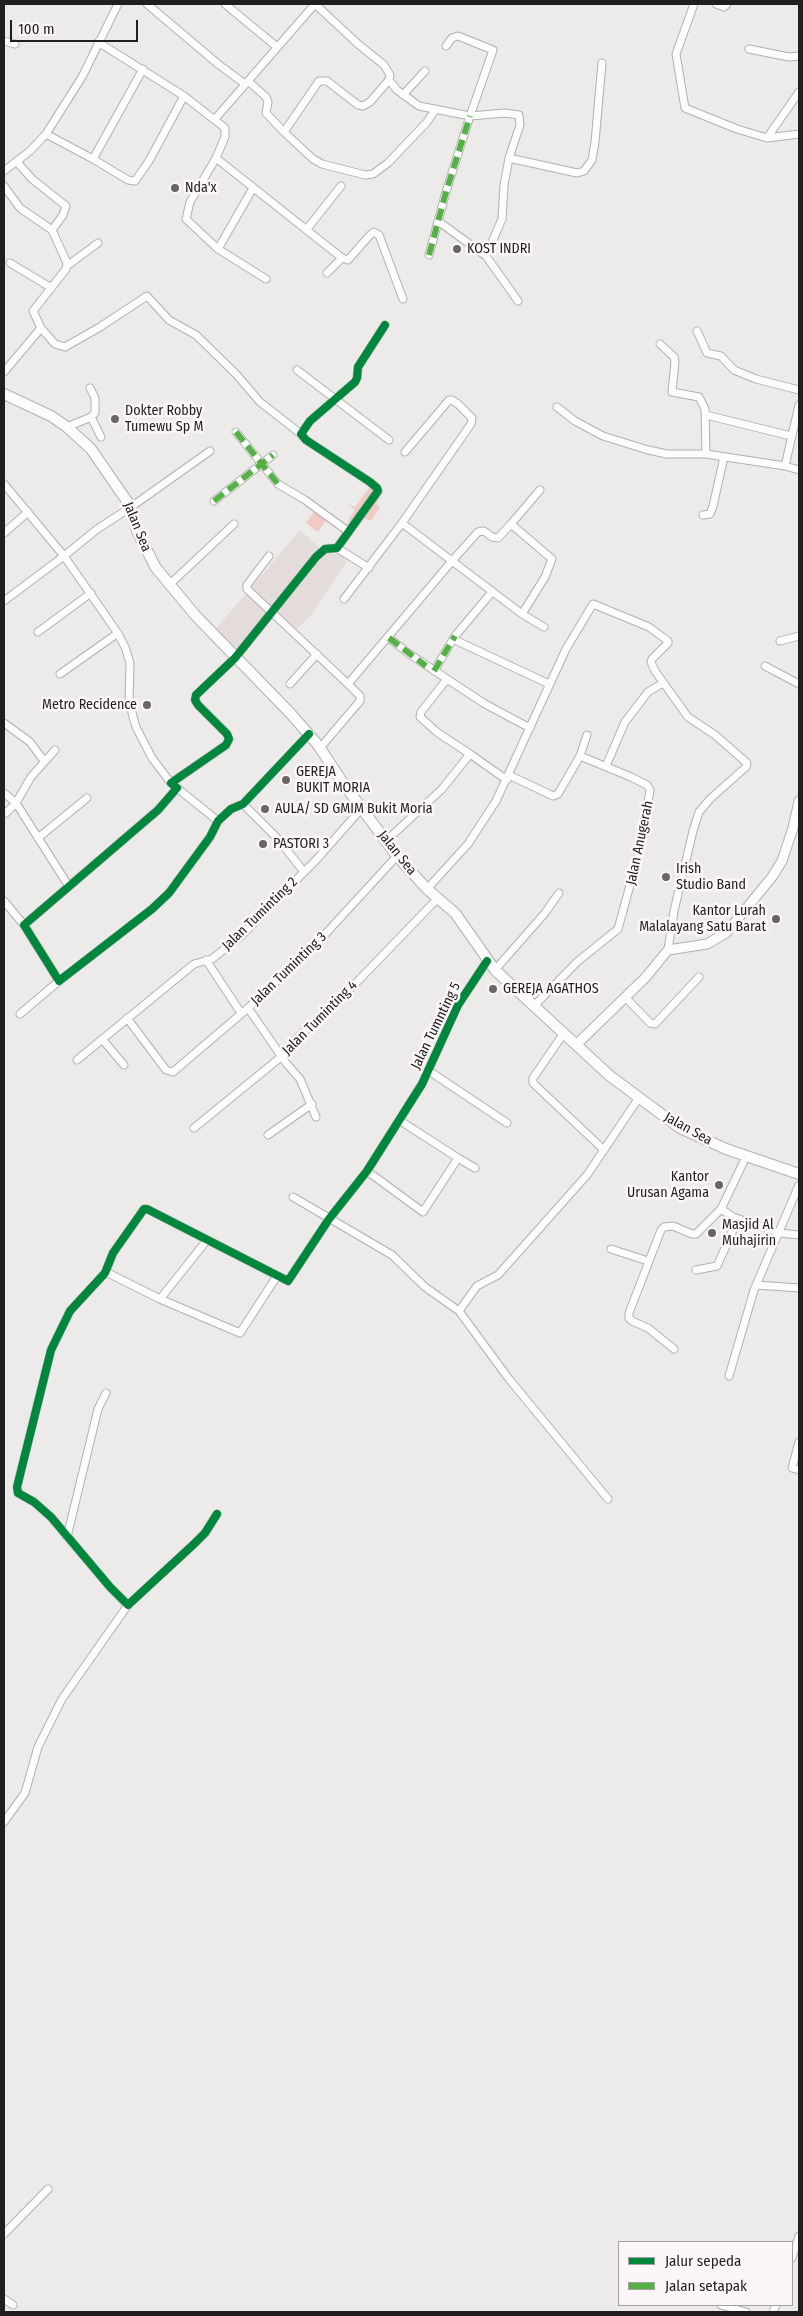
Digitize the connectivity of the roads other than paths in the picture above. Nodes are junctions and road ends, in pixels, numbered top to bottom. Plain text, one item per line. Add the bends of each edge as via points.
1 (118, 4) edge
2 (147, 4) edge
3 (225, 4) edge
4 (315, 4) edge
5 (694, 4) edge
6 (716, 4) edge
7 (727, 4) edge
8 (4, 41) edge
9 (98, 42) junction
10 (15, 44) dead end
11 (446, 46) dead end
12 (277, 47) junction
13 (749, 49) dead end
14 (799, 56) edge
15 (602, 63) dead end
16 (143, 69) junction
17 (426, 71) dead end
18 (389, 80) junction
19 (246, 82) junction
20 (799, 92) edge
21 (403, 95) junction
22 (184, 96) junction
23 (435, 110) junction
24 (470, 116) junction
25 (215, 119) junction
26 (284, 132) junction
27 (46, 134) junction
28 (799, 134) edge
29 (767, 138) junction
30 (216, 158) junction
31 (510, 158) junction
32 (93, 159) junction
33 (17, 162) junction
34 (4, 171) edge
35 (4, 186) edge
36 (341, 186) dead end
37 (253, 188) junction
38 (438, 221) junction
39 (306, 229) junction
40 (52, 230) junction
41 (98, 243) dead end
42 (218, 249) junction
43 (430, 255) dead end
44 (486, 256) junction
45 (342, 258) junction
46 (10, 263) dead end
47 (67, 266) junction
48 (328, 273) dead end
49 (266, 279) dead end
50 (50, 287) junction
51 (403, 299) dead end
52 (518, 301) dead end
53 (385, 325) dead end
54 (41, 328) junction
55 (697, 331) dead end
56 (660, 344) dead end
57 (297, 370) dead end
58 (4, 372) edge
59 (90, 388) dead end
60 (799, 390) edge
61 (4, 394) edge
62 (336, 397) junction
63 (799, 405) edge
64 (557, 407) dead end
65 (706, 415) junction
66 (798, 416) edge
67 (91, 417) junction
68 (67, 427) junction
69 (236, 432) dead end
70 (301, 434) junction
71 (791, 436) junction
72 (101, 437) dead end
73 (388, 440) dead end
74 (210, 451) dead end
75 (405, 452) dead end
76 (706, 454) junction
77 (273, 455) dead end
78 (724, 457) junction
79 (262, 464) junction
80 (785, 466) junction
81 (799, 470) edge
82 (4, 484) edge
83 (540, 490) dead end
84 (214, 501) dead end
85 (131, 507) junction
86 (28, 512) junction
87 (703, 515) dead end
88 (402, 523) junction
89 (234, 524) dead end
90 (511, 524) junction
91 (350, 532) junction
92 (4, 533) edge
93 (337, 548) junction
94 (64, 556) junction
95 (269, 556) dead end
96 (452, 561) junction
97 (369, 568) junction
98 (169, 585) junction
99 (492, 592) junction
100 (91, 593) junction
101 (344, 599) dead end
102 (4, 601) edge
103 (271, 612) junction
104 (522, 614) junction
105 (544, 627) dead end
106 (38, 632) dead end
107 (118, 634) junction
108 (455, 636) junction
109 (799, 636) edge
110 (389, 638) junction
111 (780, 641) dead end
112 (317, 654) junction
113 (235, 658) junction
114 (765, 666) dead end
115 (434, 671) junction
116 (60, 674) dead end
117 (447, 679) junction
118 (662, 683) junction
119 (290, 684) dead end
120 (348, 684) junction
121 (549, 684) junction
122 (799, 684) edge
123 (4, 723) edge
124 (530, 728) junction
125 (309, 734) junction
126 (587, 735) dead end
127 (320, 748) junction
128 (55, 750) dead end
129 (470, 754) junction
130 (580, 756) junction
131 (44, 761) junction
132 (606, 766) junction
133 (508, 777) junction
134 (174, 785) junction
135 (4, 793) edge
136 (87, 798) dead end
137 (799, 801) edge
138 (16, 803) junction
139 (243, 804) junction
140 (362, 808) junction
141 (6, 813) dead end
142 (218, 821) junction
143 (38, 838) junction
144 (386, 841) junction
145 (397, 856) junction
146 (304, 872) junction
147 (68, 885) junction
148 (427, 889) junction
149 (560, 893) dead end
150 (438, 898) junction
151 (4, 901) edge
152 (24, 925) junction
153 (668, 950) junction
154 (206, 960) junction
155 (487, 961) junction
156 (495, 970) junction
157 (699, 978) dead end
158 (58, 982) junction
159 (625, 997) junction
160 (534, 1006) junction
161 (248, 1008) junction
162 (241, 1013) junction
163 (20, 1014) dead end
164 (127, 1018) junction
165 (564, 1033) junction
166 (102, 1039) junction
167 (577, 1044) junction
168 (281, 1057) junction
169 (77, 1060) dead end
170 (124, 1065) dead end
171 (429, 1071) junction
172 (638, 1099) junction
173 (312, 1104) junction
174 (316, 1117) dead end
175 (399, 1120) junction
176 (507, 1123) dead end
177 (194, 1128) dead end
178 (268, 1135) dead end
179 (604, 1150) junction
180 (746, 1157) junction
181 (458, 1158) junction
182 (475, 1168) dead end
183 (367, 1171) junction
184 (799, 1174) edge
185 (799, 1185) edge
186 (293, 1197) dead end
187 (721, 1208) junction
188 (738, 1218) junction
189 (329, 1219) junction
190 (780, 1233) junction
191 (799, 1235) edge
192 (207, 1240) junction
193 (611, 1249) dead end
194 (648, 1261) junction
195 (696, 1270) dead end
196 (106, 1272) junction
197 (276, 1276) junction
198 (756, 1285) junction
199 (799, 1288) edge
200 (160, 1299) junction
201 (459, 1311) junction
202 (674, 1349) dead end
203 (729, 1376) dead end
204 (106, 1393) dead end
205 (799, 1442) edge
206 (799, 1470) edge
207 (608, 1499) dead end
208 (216, 1514) dead end
209 (67, 1537) junction
210 (128, 1605) junction
211 (4, 1822) edge
212 (48, 2188) dead end
213 (4, 2234) edge
214 (799, 2236) edge
215 (793, 2255) edge
216 (4, 2300) edge
217 (13, 2305) dead end
218 (725, 2306) edge
219 (746, 2312) edge

1 - 9 street
2 - 19 street via 218,64
3 - 12 street
4 - 12 street
4 - 18 street via 389,70
5 - 29 street via 676,54 685,108
6 - 7 street
8 - 10 street
9 - 16 street
9 - 27 street via 82,77
11 - 24 street via 458,36 493,50
12 - 19 street
13 - 14 street
15 - 31 street via 592,160 584,171 577,173
16 - 22 street
16 - 32 street
17 - 21 street
18 - 21 street
18 - 26 street via 363,106 327,81 320,80
19 - 25 street
19 - 26 street via 266,97 266,113
20 - 29 street
21 - 23 street via 419,106
22 - 25 street
22 - 32 street via 137,180 128,180
23 - 24 street
23 - 26 street via 388,163 373,174 365,175 322,164
24 - 31 street via 519,115 520,125
24 - 38 street
25 - 30 street via 226,132
27 - 32 street
27 - 33 street
28 - 29 street
30 - 37 street
30 - 42 street via 190,202 186,219
31 - 44 street via 502,219
33 - 34 street
33 - 40 street via 32,179 66,206
35 - 40 street via 20,208
36 - 39 street
37 - 39 street
37 - 42 street
38 - 43 street
38 - 44 street
39 - 45 street
40 - 47 street
41 - 47 street
42 - 49 street
44 - 52 street
45 - 48 street
45 - 51 street via 348,260 374,232 379,235
46 - 50 street
47 - 50 street
50 - 54 street via 33,311
53 - 62 street via 358,367 355,382
54 - 58 street
54 - 70 street via 55,344 65,347 147,296 169,320 196,335 260,402
55 - 60 street via 707,353 721,356 734,370
56 - 65 street via 674,357 672,392 699,397
57 - 62 street
59 - 67 street via 96,406
61 - 68 main road, Jalan Sea
62 - 70 street
62 - 73 street
63 - 66 street
64 - 76 street via 603,436 658,453
65 - 71 street
65 - 76 street
66 - 71 street
67 - 68 street
67 - 72 street
68 - 85 main road, Jalan Sea via 91,449
69 - 79 street
70 - 91 street via 377,488
71 - 80 street
74 - 85 street
75 - 88 street via 448,400 458,404 472,418
76 - 78 street
77 - 79 street
78 - 80 street
78 - 87 street via 713,506 710,514
79 - 84 street
79 - 91 street via 278,484
80 - 81 street
82 - 86 street
83 - 90 street
85 - 94 street
85 - 98 main road, Jalan Sea via 147,554
86 - 92 street
86 - 94 street
88 - 96 street
88 - 97 street
89 - 98 street
90 - 96 street via 498,538 484,531 478,532
90 - 104 street via 552,559
91 - 93 street
93 - 97 street
93 - 103 street via 322,551
94 - 100 street
94 - 102 street
95 - 103 street via 247,587
96 - 99 street
96 - 110 street
97 - 101 street
98 - 113 main road, Jalan Sea
99 - 104 street
99 - 108 street
100 - 106 street
100 - 107 street
103 - 112 street
103 - 113 street
104 - 105 street
107 - 116 street
107 - 134 street via 130,663 131,713 142,742
108 - 115 street
108 - 121 street via 457,640
109 - 111 street
110 - 115 street
110 - 120 street
112 - 119 street
112 - 120 street
113 - 125 main road, Jalan Sea
113 - 134 street via 204,686 195,700 227,734 228,742
114 - 122 street
115 - 117 street
117 - 124 street
117 - 129 street via 420,717
118 - 121 street via 651,662 668,640 649,627 594,604 566,648
118 - 132 street via 648,692 625,722
118 - 153 street via 688,717 715,735 747,765 699,812 674,911
120 - 127 street via 360,700
121 - 124 street
123 - 131 street via 30,742
124 - 133 street
125 - 127 main road, Jalan Sea
125 - 139 street
126 - 130 street
127 - 140 main road, Jalan Sea
128 - 131 street
129 - 133 street
129 - 144 street via 429,803
130 - 132 street, Jalan Anugerah
130 - 133 street via 554,796
131 - 138 street via 30,777
132 - 160 street, Jalan Anugerah via 647,785 650,790 646,824 621,922 618,929 577,962
133 - 148 street via 468,844
134 - 142 street
134 - 147 street via 144,823
135 - 138 street
136 - 143 street
137 - 153 street via 782,861 772,878 726,933 708,944
138 - 141 street
138 - 143 street
139 - 142 street via 231,809
139 - 146 street via 279,840
140 - 144 main road, Jalan Sea
140 - 146 street, Jalan Tuminting 2
142 - 158 street via 210,838 152,909
143 - 147 street
144 - 145 main road, Jalan Sea
145 - 148 main road, Jalan Sea
145 - 161 street, Jalan Tuminting 3 via 317,943
146 - 154 street, Jalan Tuminting 2 via 246,932
147 - 152 street
148 - 150 main road, Jalan Sea
149 - 156 street
150 - 155 main road, Jalan Sea via 452,909
150 - 168 street, Jalan Tuminting 4
151 - 152 street
152 - 158 street
153 - 159 street
154 - 162 street
154 - 164 street, Jalan Tuminting 2 via 198,961
155 - 156 main road, Jalan Sea
155 - 171 street, Jalan Tumnting 5 via 466,990
156 - 160 main road, Jalan Sea
157 - 159 street via 655,1024 650,1023
158 - 163 street
159 - 167 street
160 - 165 main road, Jalan Sea
161 - 162 street, Jalan Tuminting 3
161 - 168 street
162 - 164 street, Jalan Tuminting 3 via 172,1073 166,1070
164 - 166 street, Jalan Tuminting 2
165 - 167 main road, Jalan Sea
165 - 179 street via 533,1078 533,1083
166 - 169 street, Jalan Tuminting 2
166 - 170 street
167 - 172 main road, Jalan Sea
168 - 173 street via 300,1078
168 - 177 street, Jalan Tuminting 4
171 - 175 street, Jalan Tumnting 5
171 - 176 street
172 - 179 street
172 - 180 main road, Jalan Sea via 680,1128
173 - 174 street
173 - 178 street
175 - 181 street
175 - 183 street, Jalan Tumnting 5
179 - 201 street via 587,1175 521,1251 498,1275 477,1286
180 - 184 main road, Jalan Sea
180 - 187 street
181 - 182 street
181 - 183 street via 423,1212
183 - 189 street, Jalan Tumnting 5
185 - 190 street
186 - 189 street
187 - 188 street
187 - 194 street via 696,1234 677,1227 664,1227
188 - 190 street
188 - 195 street via 717,1266
189 - 197 street, Jalan Tumnting 5 via 288,1281
189 - 201 street via 392,1256 425,1287
190 - 191 street
190 - 198 street
192 - 196 street via 147,1208 113,1253
192 - 197 street
192 - 200 street
193 - 194 street
194 - 202 street via 630,1318
196 - 200 street
196 - 209 street via 70,1311 51,1350 17,1487 18,1493 51,1517
197 - 200 street via 240,1333
198 - 199 street
198 - 203 street
201 - 207 street via 509,1379
204 - 209 street via 98,1409
205 - 206 street via 792,1468
208 - 210 street via 205,1533
209 - 210 street
210 - 211 street via 62,1699 38,1747 25,1793
212 - 213 street
214 - 215 street
216 - 217 street
218 - 219 street

